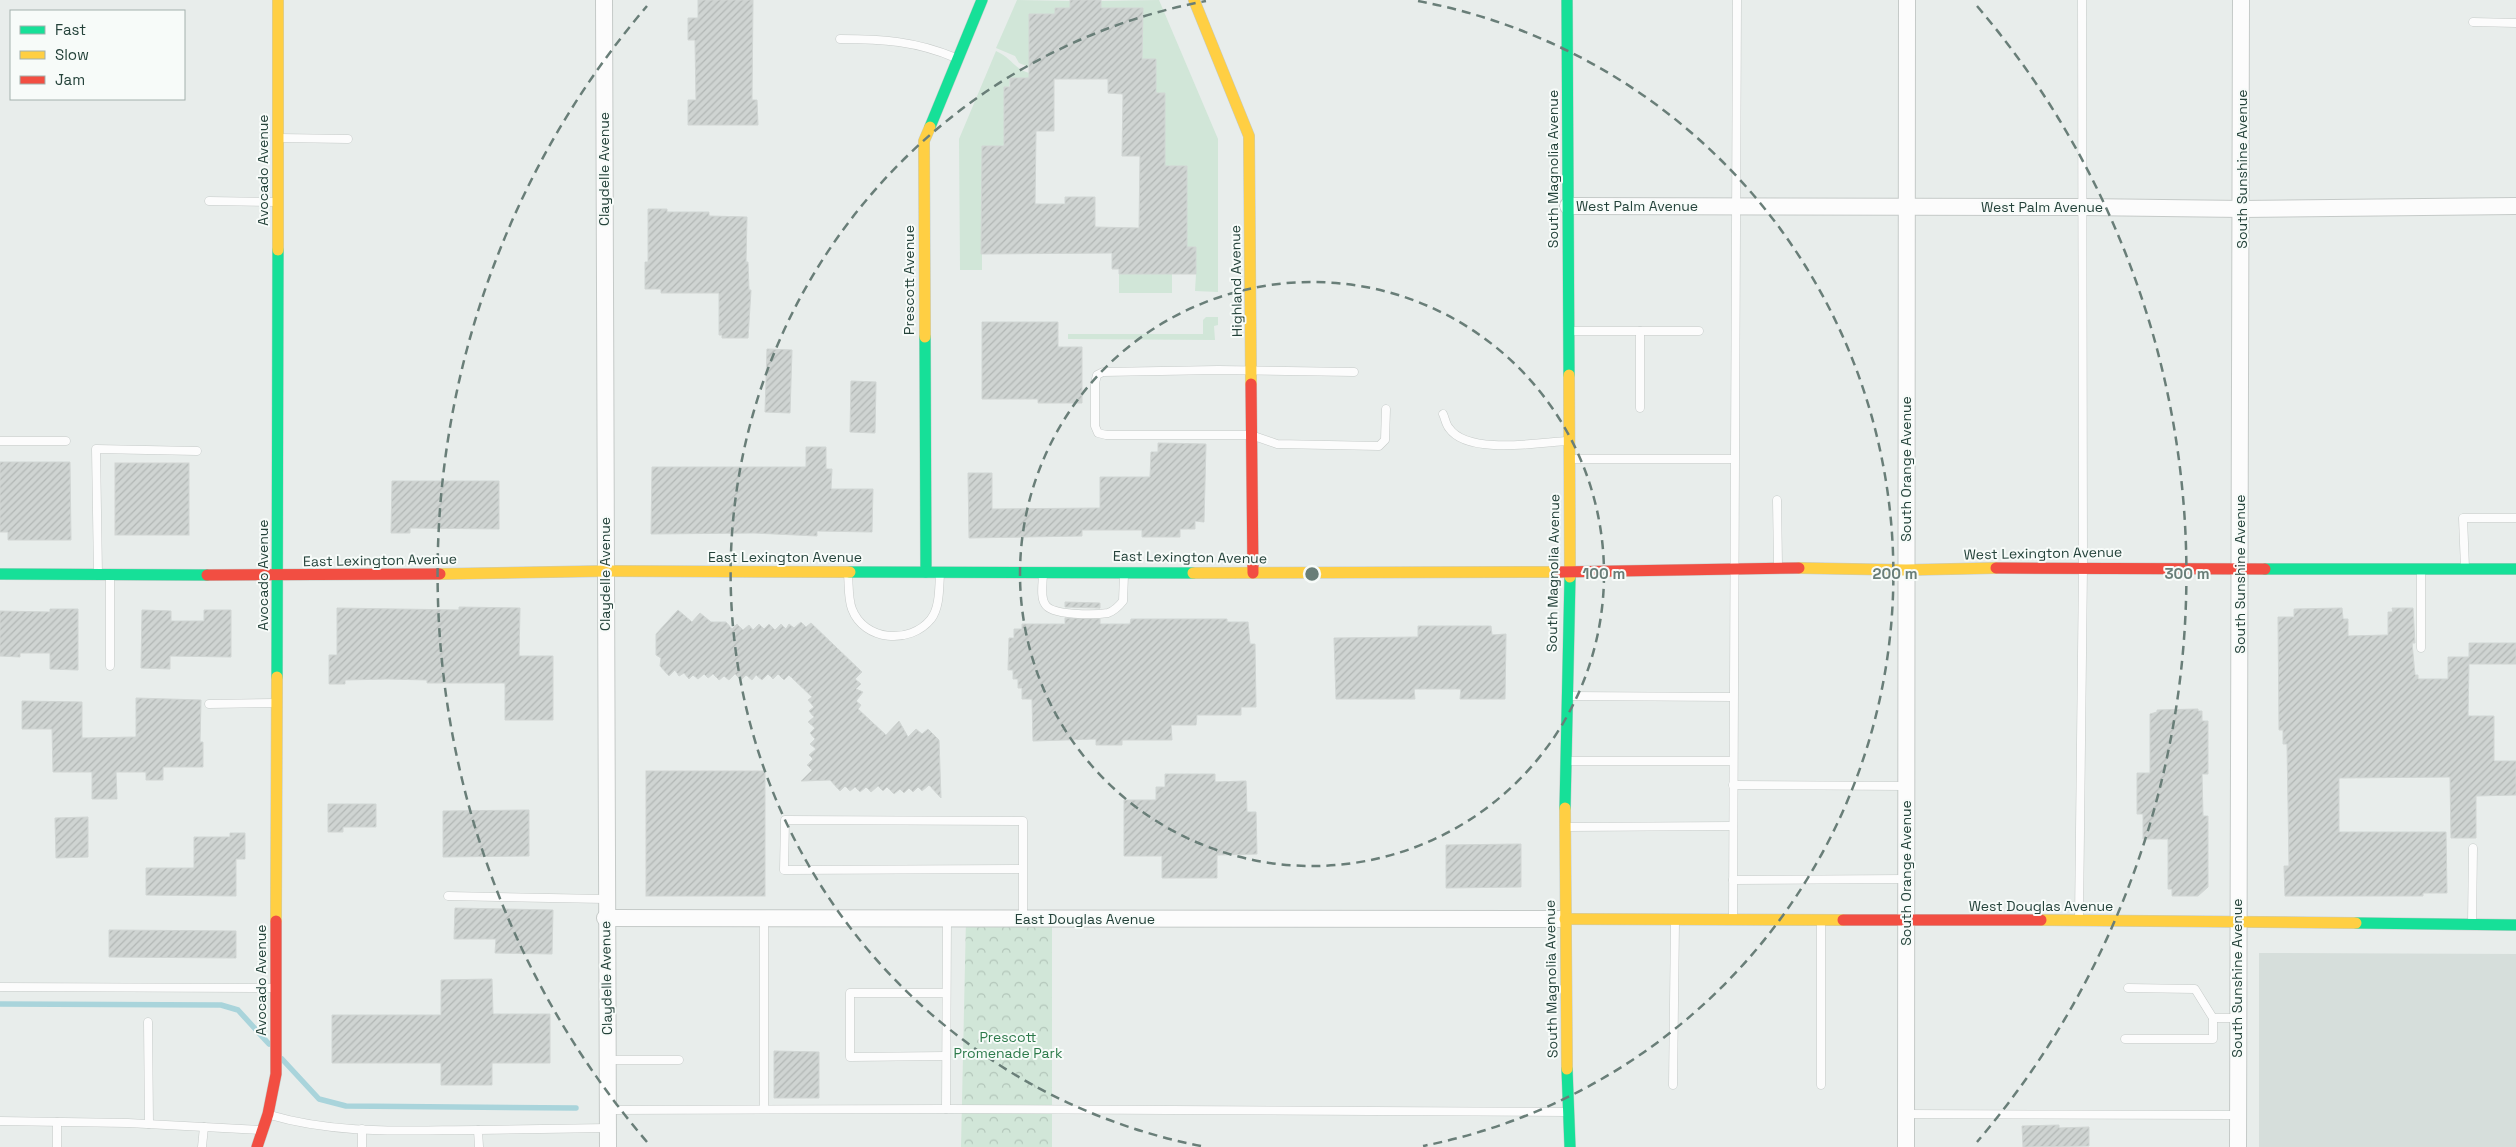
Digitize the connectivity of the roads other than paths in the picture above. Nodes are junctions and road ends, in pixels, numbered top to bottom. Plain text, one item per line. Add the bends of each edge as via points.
1 (278, 0) edge
2 (604, 0) edge
3 (982, 0) edge
4 (1194, 0) edge
5 (1567, 0) edge
6 (1737, 0) edge
7 (1907, 0) edge
8 (2082, 0) edge
9 (2241, 0) edge
10 (2473, 22) dead end
11 (2516, 23) edge
12 (840, 40) dead end
13 (958, 59) junction
14 (278, 138) junction
15 (348, 139) dead end
16 (209, 201) dead end
17 (278, 202) junction
18 (1568, 206) junction
19 (1738, 206) junction
20 (1908, 206) junction
21 (2516, 206) edge
22 (2083, 207) junction
23 (2242, 209) junction
24 (1568, 331) junction
25 (1640, 331) junction
26 (1699, 331) dead end
27 (1253, 370) junction
28 (1354, 372) dead end
29 (1640, 408) dead end
30 (1386, 409) dead end
31 (1444, 414) dead end
32 (1251, 435) junction
33 (0, 441) edge
34 (66, 441) dead end
35 (1568, 441) junction
36 (197, 450) dead end
37 (1568, 459) junction
38 (1734, 459) junction
39 (1777, 500) dead end
40 (2516, 518) edge
41 (1778, 567) junction
42 (2083, 567) junction
43 (1736, 568) junction
44 (2421, 568) junction
45 (2464, 568) junction
46 (2516, 568) edge
47 (2240, 569) junction
48 (1906, 570) junction
49 (607, 572) junction
50 (848, 572) junction
51 (926, 572) junction
52 (940, 572) junction
53 (1043, 572) junction
54 (1124, 572) junction
55 (1570, 572) junction
56 (1253, 573) junction
57 (0, 574) edge
58 (98, 574) junction
59 (110, 574) junction
60 (276, 576) junction
61 (2420, 648) dead end
62 (110, 666) dead end
63 (1566, 696) junction
64 (1733, 697) junction
65 (277, 703) junction
66 (208, 704) dead end
67 (1565, 761) junction
68 (1733, 761) junction
69 (1733, 785) junction
70 (1906, 786) junction
71 (1733, 826) junction
72 (1564, 827) junction
73 (2473, 848) dead end
74 (1023, 869) junction
75 (1906, 879) junction
76 (1733, 880) junction
77 (448, 896) dead end
78 (605, 899) junction
79 (605, 918) junction
80 (764, 918) junction
81 (947, 918) junction
82 (1022, 919) junction
83 (1565, 919) junction
84 (1674, 920) junction
85 (1733, 920) junction
86 (1821, 920) junction
87 (1906, 920) junction
88 (2079, 921) junction
89 (2237, 921) junction
90 (2472, 925) junction
91 (2516, 925) edge
92 (0, 987) edge
93 (276, 988) junction
94 (2128, 988) dead end
95 (946, 993) junction
96 (2213, 1018) junction
97 (2237, 1018) junction
98 (148, 1022) dead end
99 (2125, 1039) dead end
100 (946, 1056) junction
101 (607, 1060) junction
102 (679, 1060) dead end
103 (1674, 1085) dead end
104 (1821, 1085) dead end
105 (764, 1109) junction
106 (946, 1109) junction
107 (608, 1110) junction
108 (1569, 1112) junction
109 (268, 1114) junction
110 (1906, 1114) junction
111 (2238, 1115) junction
112 (0, 1122) edge
113 (57, 1122) junction
114 (149, 1124) junction
115 (204, 1127) junction
116 (608, 1128) junction
117 (362, 1129) junction
118 (478, 1130) junction
119 (262, 1131) junction
120 (57, 1147) edge
121 (202, 1147) edge
122 (257, 1147) edge
123 (362, 1147) edge
124 (479, 1147) edge
125 (608, 1147) edge
126 (1570, 1147) edge
127 (1906, 1147) edge
128 (2238, 1147) edge

1 - 14 street, Avocado Avenue
2 - 49 street, Claydelle Avenue
3 - 13 street, Prescott Avenue
4 - 27 street, Highland Avenue via 1249,136
5 - 18 street, South Magnolia Avenue
6 - 19 lane
7 - 20 street, South Orange Avenue
8 - 22 lane
9 - 23 street, South Sunshine Avenue
10 - 11 lane
12 - 13 lane via 892,40 933,48
13 - 51 street, Prescott Avenue via 924,141
14 - 15 lane
14 - 17 street, Avocado Avenue
16 - 17 lane
17 - 60 street, Avocado Avenue
18 - 19 street, West Palm Avenue
18 - 24 street, South Magnolia Avenue
19 - 20 street, West Palm Avenue
19 - 38 lane
20 - 22 street, West Palm Avenue
20 - 48 street, South Orange Avenue
21 - 23 street, West Palm Avenue
22 - 23 street, West Palm Avenue
22 - 42 lane
23 - 47 street, South Sunshine Avenue
24 - 25 lane
24 - 35 street, South Magnolia Avenue
25 - 26 lane
25 - 29 lane
27 - 28 lane
27 - 32 street, Highland Avenue
27 - 32 lane via 1102,372 1096,376 1095,426 1098,433
30 - 32 lane via 1385,440 1379,446 1277,444
31 - 35 lane via 1449,428 1463,440 1486,445
32 - 56 street, Highland Avenue
33 - 34 lane
35 - 37 street, South Magnolia Avenue
36 - 58 lane via 96,449
37 - 38 lane
37 - 55 street, South Magnolia Avenue
38 - 43 lane
39 - 41 lane
40 - 45 lane via 2463,518
41 - 43 street, West Lexington Avenue
41 - 48 street, West Lexington Avenue
42 - 47 street, West Lexington Avenue
42 - 48 street, West Lexington Avenue
42 - 88 lane
43 - 55 street, West Lexington Avenue
43 - 64 lane
44 - 45 street, West Lexington Avenue
44 - 47 street, West Lexington Avenue
44 - 61 lane
45 - 46 street, West Lexington Avenue
47 - 89 street, South Sunshine Avenue
48 - 70 street, South Orange Avenue
49 - 50 street, East Lexington Avenue
49 - 60 street, East Lexington Avenue
49 - 78 street, Claydelle Avenue
50 - 51 street, East Lexington Avenue
50 - 52 lane via 851,608 860,623 874,634 899,637 918,631 932,618 937,604
51 - 52 street, East Lexington Avenue
52 - 53 street, East Lexington Avenue
53 - 54 street, East Lexington Avenue
53 - 54 lane via 1043,602 1046,607 1065,613 1109,612 1117,608 1123,601
54 - 56 street, East Lexington Avenue
55 - 56 street, East Lexington Avenue
55 - 63 street, South Magnolia Avenue
57 - 58 street, East Lexington Avenue
58 - 59 street, East Lexington Avenue
59 - 60 street, East Lexington Avenue
59 - 62 lane
60 - 65 street, Avocado Avenue
63 - 64 lane
63 - 67 street, South Magnolia Avenue
64 - 68 lane
65 - 66 lane
65 - 93 street, Avocado Avenue
67 - 68 lane
67 - 72 street, South Magnolia Avenue
68 - 69 lane
69 - 70 lane
69 - 71 lane
70 - 75 street, South Orange Avenue
71 - 72 lane
71 - 76 lane
72 - 83 street, South Magnolia Avenue
73 - 90 lane
74 - 74 lane via 1023,821 785,820 784,870
74 - 82 lane
75 - 76 lane
75 - 87 street, South Orange Avenue
76 - 85 lane
77 - 78 lane
78 - 79 street, Claydelle Avenue
79 - 80 street, East Douglas Avenue
79 - 101 street, Claydelle Avenue
80 - 81 street, East Douglas Avenue
80 - 105 lane
81 - 82 street, East Douglas Avenue
81 - 95 lane
82 - 83 street, East Douglas Avenue
83 - 84 street, West Douglas Avenue
83 - 108 street, South Magnolia Avenue
84 - 85 street, West Douglas Avenue
84 - 103 lane
85 - 86 street, West Douglas Avenue
86 - 87 street, West Douglas Avenue
86 - 104 lane
87 - 88 street, West Douglas Avenue
87 - 110 street, South Orange Avenue
88 - 89 street, West Douglas Avenue
89 - 90 street, West Douglas Avenue
89 - 97 street, South Sunshine Avenue
90 - 91 street, West Douglas Avenue
92 - 93 lane
93 - 109 street, Avocado Avenue via 276,1074
94 - 96 lane via 2195,989
95 - 100 lane
95 - 100 lane via 850,993 850,1057
96 - 97 lane
96 - 99 lane via 2213,1039
97 - 111 street, South Sunshine Avenue
98 - 114 lane
100 - 106 lane
101 - 102 lane
101 - 107 street, Claydelle Avenue
105 - 106 lane
105 - 107 lane
106 - 108 lane
107 - 116 street, Claydelle Avenue
108 - 126 street, South Magnolia Avenue
109 - 117 lane via 302,1124
109 - 119 street, Avocado Avenue
110 - 111 lane
110 - 127 street, South Orange Avenue
111 - 128 street, South Sunshine Avenue
112 - 113 lane
113 - 114 lane
113 - 120 lane
114 - 115 lane
115 - 119 lane
115 - 121 lane
116 - 118 lane
116 - 125 street, Claydelle Avenue
117 - 118 lane
117 - 123 lane
118 - 124 lane
119 - 122 street, Avocado Avenue

